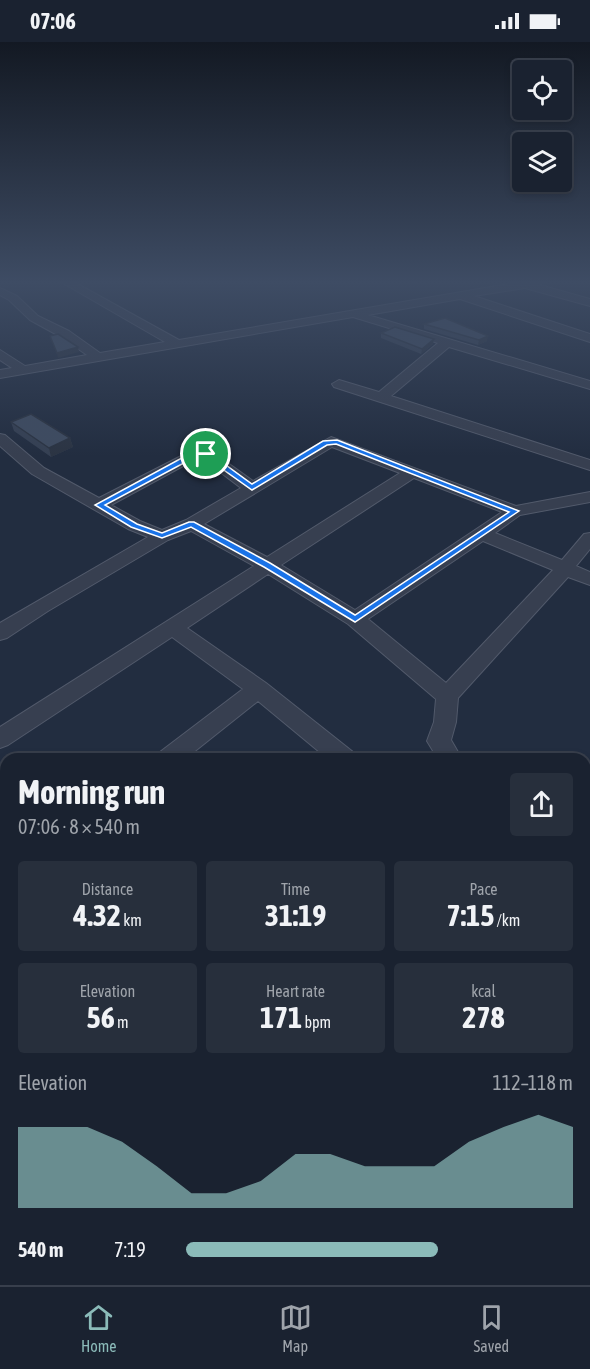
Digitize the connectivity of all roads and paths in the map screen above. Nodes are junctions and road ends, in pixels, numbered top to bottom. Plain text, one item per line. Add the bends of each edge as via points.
1 (73, 340) edge
2 (170, 340) edge
3 (200, 340) edge
4 (436, 340) edge
5 (446, 343) junction
6 (177, 344) junction
7 (0, 354) edge
8 (97, 357) junction
9 (23, 370) junction
10 (0, 374) edge
11 (339, 384) dead end
12 (590, 385) edge
13 (382, 397) junction
14 (0, 438) edge
15 (590, 465) edge
16 (412, 472) junction
17 (252, 488) junction
18 (590, 497) edge
19 (99, 505) junction
20 (515, 511) junction
21 (192, 524) junction
22 (480, 533) junction
23 (162, 536) junction
24 (590, 538) edge
25 (267, 565) junction
26 (565, 568) junction
27 (590, 579) edge
28 (355, 619) junction
29 (172, 627) junction
30 (0, 633) edge
31 (258, 689) junction
32 (447, 696) junction
33 (0, 739) edge
34 (176, 753) edge
35 (338, 753) edge
36 (446, 753) edge

1 - 8 street
2 - 6 street
3 - 6 street
4 - 5 street
5 - 12 street
5 - 13 street
6 - 8 street
7 - 9 street
8 - 9 street
9 - 10 street
11 - 13 street
13 - 15 street
14 - 19 street via 38,471
16 - 17 street via 331,441
16 - 20 street
16 - 25 street
17 - 19 street via 206,454 200,454
17 - 21 street
18 - 20 street
19 - 23 street
20 - 22 street
21 - 23 street
21 - 25 street
22 - 26 street
22 - 28 street
23 - 30 street
24 - 26 street
25 - 28 street
25 - 29 street
26 - 27 street
26 - 32 street
28 - 32 street
29 - 31 street
29 - 33 street
31 - 34 street
31 - 35 street
32 - 36 street via 439,741

